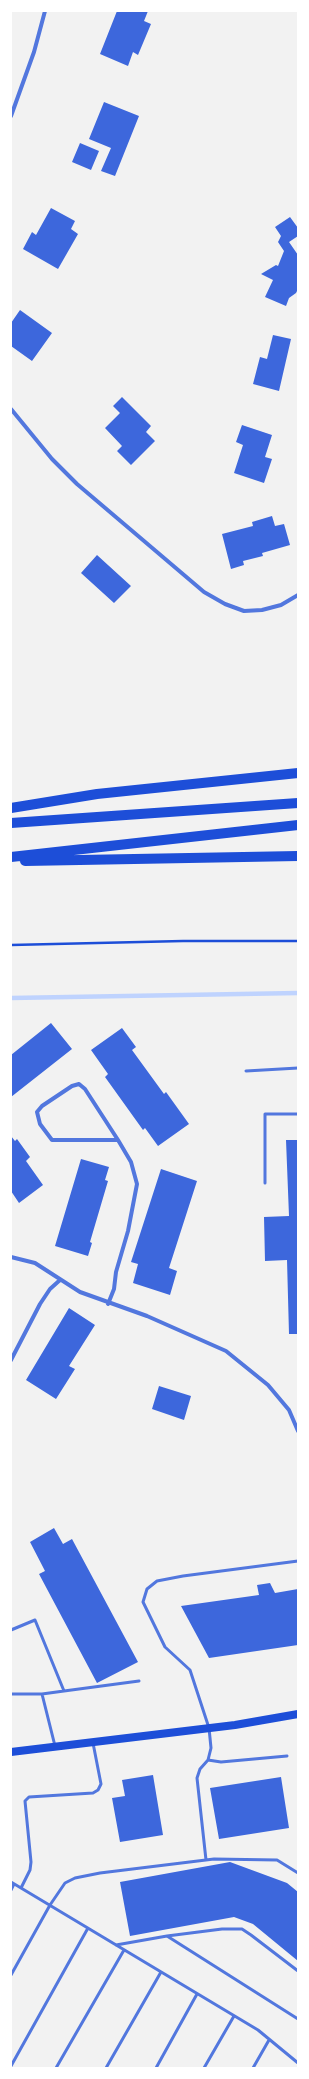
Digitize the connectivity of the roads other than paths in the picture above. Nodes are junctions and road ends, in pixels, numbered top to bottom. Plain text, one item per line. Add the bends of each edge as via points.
1 (45, 11) edge
2 (11, 116) edge
3 (11, 409) edge
4 (298, 595) edge
5 (298, 773) edge
6 (298, 803) edge
7 (11, 808) edge
8 (11, 823) edge
9 (298, 825) edge
10 (298, 856) edge
11 (11, 857) edge
12 (11, 861) edge
13 (298, 1068) edge
14 (246, 1071) dead end
15 (298, 1114) edge
16 (118, 1140) junction
17 (265, 1182) dead end
18 (11, 1257) edge
19 (60, 1280) junction
20 (108, 1304) junction
21 (11, 1360) edge
22 (298, 1431) edge
23 (298, 1561) edge
24 (11, 1630) edge
25 (139, 1681) dead end
26 (64, 1691) junction
27 (11, 1694) edge
28 (42, 1694) junction
29 (298, 1714) edge
30 (209, 1728) junction
31 (93, 1743) junction
32 (56, 1747) junction
33 (11, 1752) edge
34 (287, 1756) dead end
35 (208, 1760) junction
36 (206, 1860) junction
37 (298, 1872) edge
38 (13, 1883) edge
39 (21, 1888) junction
40 (11, 1890) edge
41 (50, 1905) junction
42 (88, 1928) junction
43 (167, 1936) junction
44 (116, 1945) junction
45 (124, 1950) junction
46 (298, 1971) edge
47 (161, 1972) junction
48 (11, 1975) edge
49 (196, 1994) junction
50 (234, 2016) junction
51 (298, 2020) edge
52 (270, 2040) junction
53 (298, 2064) edge
54 (11, 2066) edge
55 (56, 2068) edge
56 (106, 2068) edge
57 (156, 2068) edge
58 (204, 2068) edge
59 (253, 2068) edge

1 - 2 street via 34,52
3 - 4 street via 52,459 77,484 204,592 224,604 244,611 281,605
5 - 7 main road via 97,794
6 - 8 main road
9 - 11 main road
10 - 12 main road
13 - 14 lane
15 - 17 lane via 265,1114
16 - 16 street via 80,1084 72,1086 37,1112 40,1124 52,1140
16 - 20 street via 131,1162 137,1184 114,1289
18 - 19 street via 34,1263
19 - 20 street
19 - 21 street via 40,1304
20 - 22 street via 147,1316 226,1351 268,1385 289,1410
23 - 30 lane via 183,1576 158,1581 147,1588 143,1602 165,1647 190,1670
24 - 26 lane via 35,1620
25 - 26 lane
26 - 28 lane
27 - 28 lane
28 - 32 lane
29 - 30 main road
30 - 31 main road
30 - 35 lane via 211,1748
31 - 32 main road
31 - 39 lane via 101,1784 98,1790 93,1793 30,1797 25,1801 32,1862
32 - 33 main road
34 - 35 lane via 221,1762
35 - 36 lane via 200,1769 197,1778
36 - 37 lane via 276,1860
36 - 41 lane via 75,1878 65,1883
38 - 39 lane
38 - 40 lane
39 - 41 lane
41 - 42 lane
41 - 48 lane
42 - 44 lane
42 - 54 lane
43 - 44 lane
43 - 46 lane via 242,1930 251,1934
43 - 51 lane
44 - 45 lane
45 - 47 lane
45 - 55 lane
47 - 49 lane
47 - 56 lane
49 - 50 lane
49 - 57 lane
50 - 52 lane
50 - 58 lane
52 - 53 lane
52 - 59 lane

